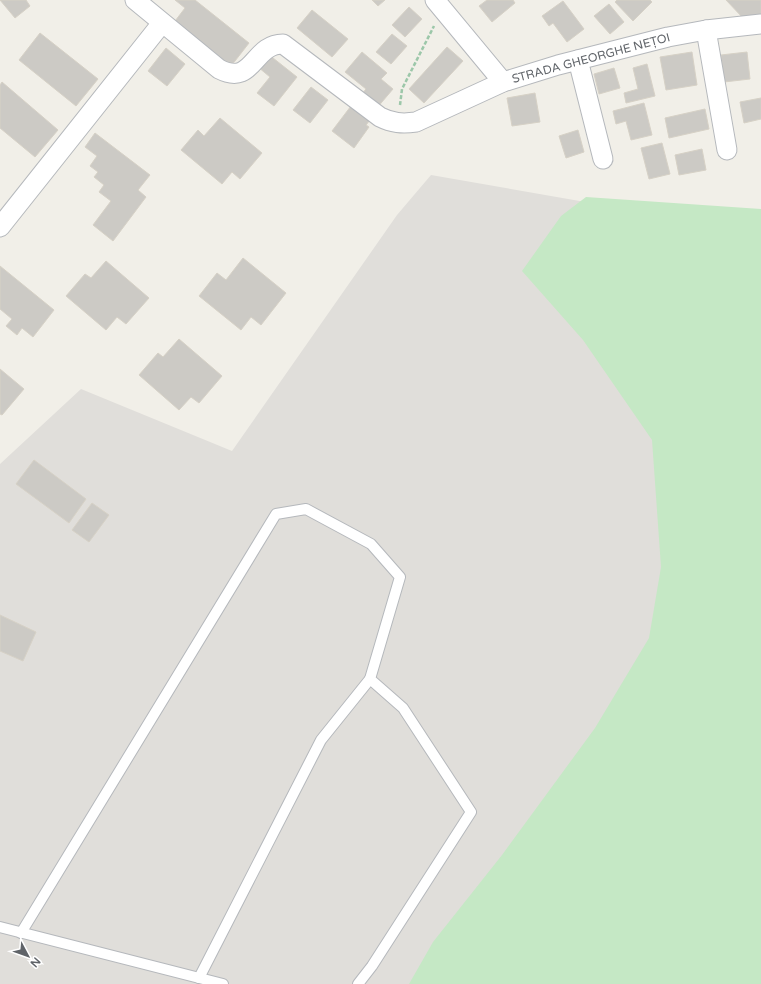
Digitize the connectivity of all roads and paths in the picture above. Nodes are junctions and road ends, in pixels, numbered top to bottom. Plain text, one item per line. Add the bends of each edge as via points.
1 (135, 0) edge
2 (439, 5) edge
3 (162, 23) junction
4 (761, 24) edge
5 (706, 30) junction
6 (578, 60) junction
7 (503, 82) junction
8 (398, 123) junction
9 (727, 150) dead end
10 (603, 159) dead end
11 (0, 227) edge
12 (370, 679) junction
13 (0, 927) edge
14 (21, 933) junction
15 (199, 978) junction
16 (223, 984) edge
17 (358, 984) edge

1 - 3 street
2 - 7 street, STRADA GHEORGHE NEȚOI
2 - 8 path via 402,89
3 - 8 street via 228,74 239,73 252,64 265,49 274,44 283,44 380,117
3 - 11 street
4 - 5 street, STRADA GHEORGHE NEȚOI
5 - 6 street, STRADA GHEORGHE NEȚOI
5 - 9 street
6 - 7 street, STRADA GHEORGHE NEȚOI
6 - 10 street
7 - 8 street via 416,122
12 - 14 lane via 400,577 371,544 306,509 276,514
12 - 15 lane via 321,740
12 - 17 lane via 403,708 471,812
13 - 14 lane
14 - 15 lane
15 - 16 lane

